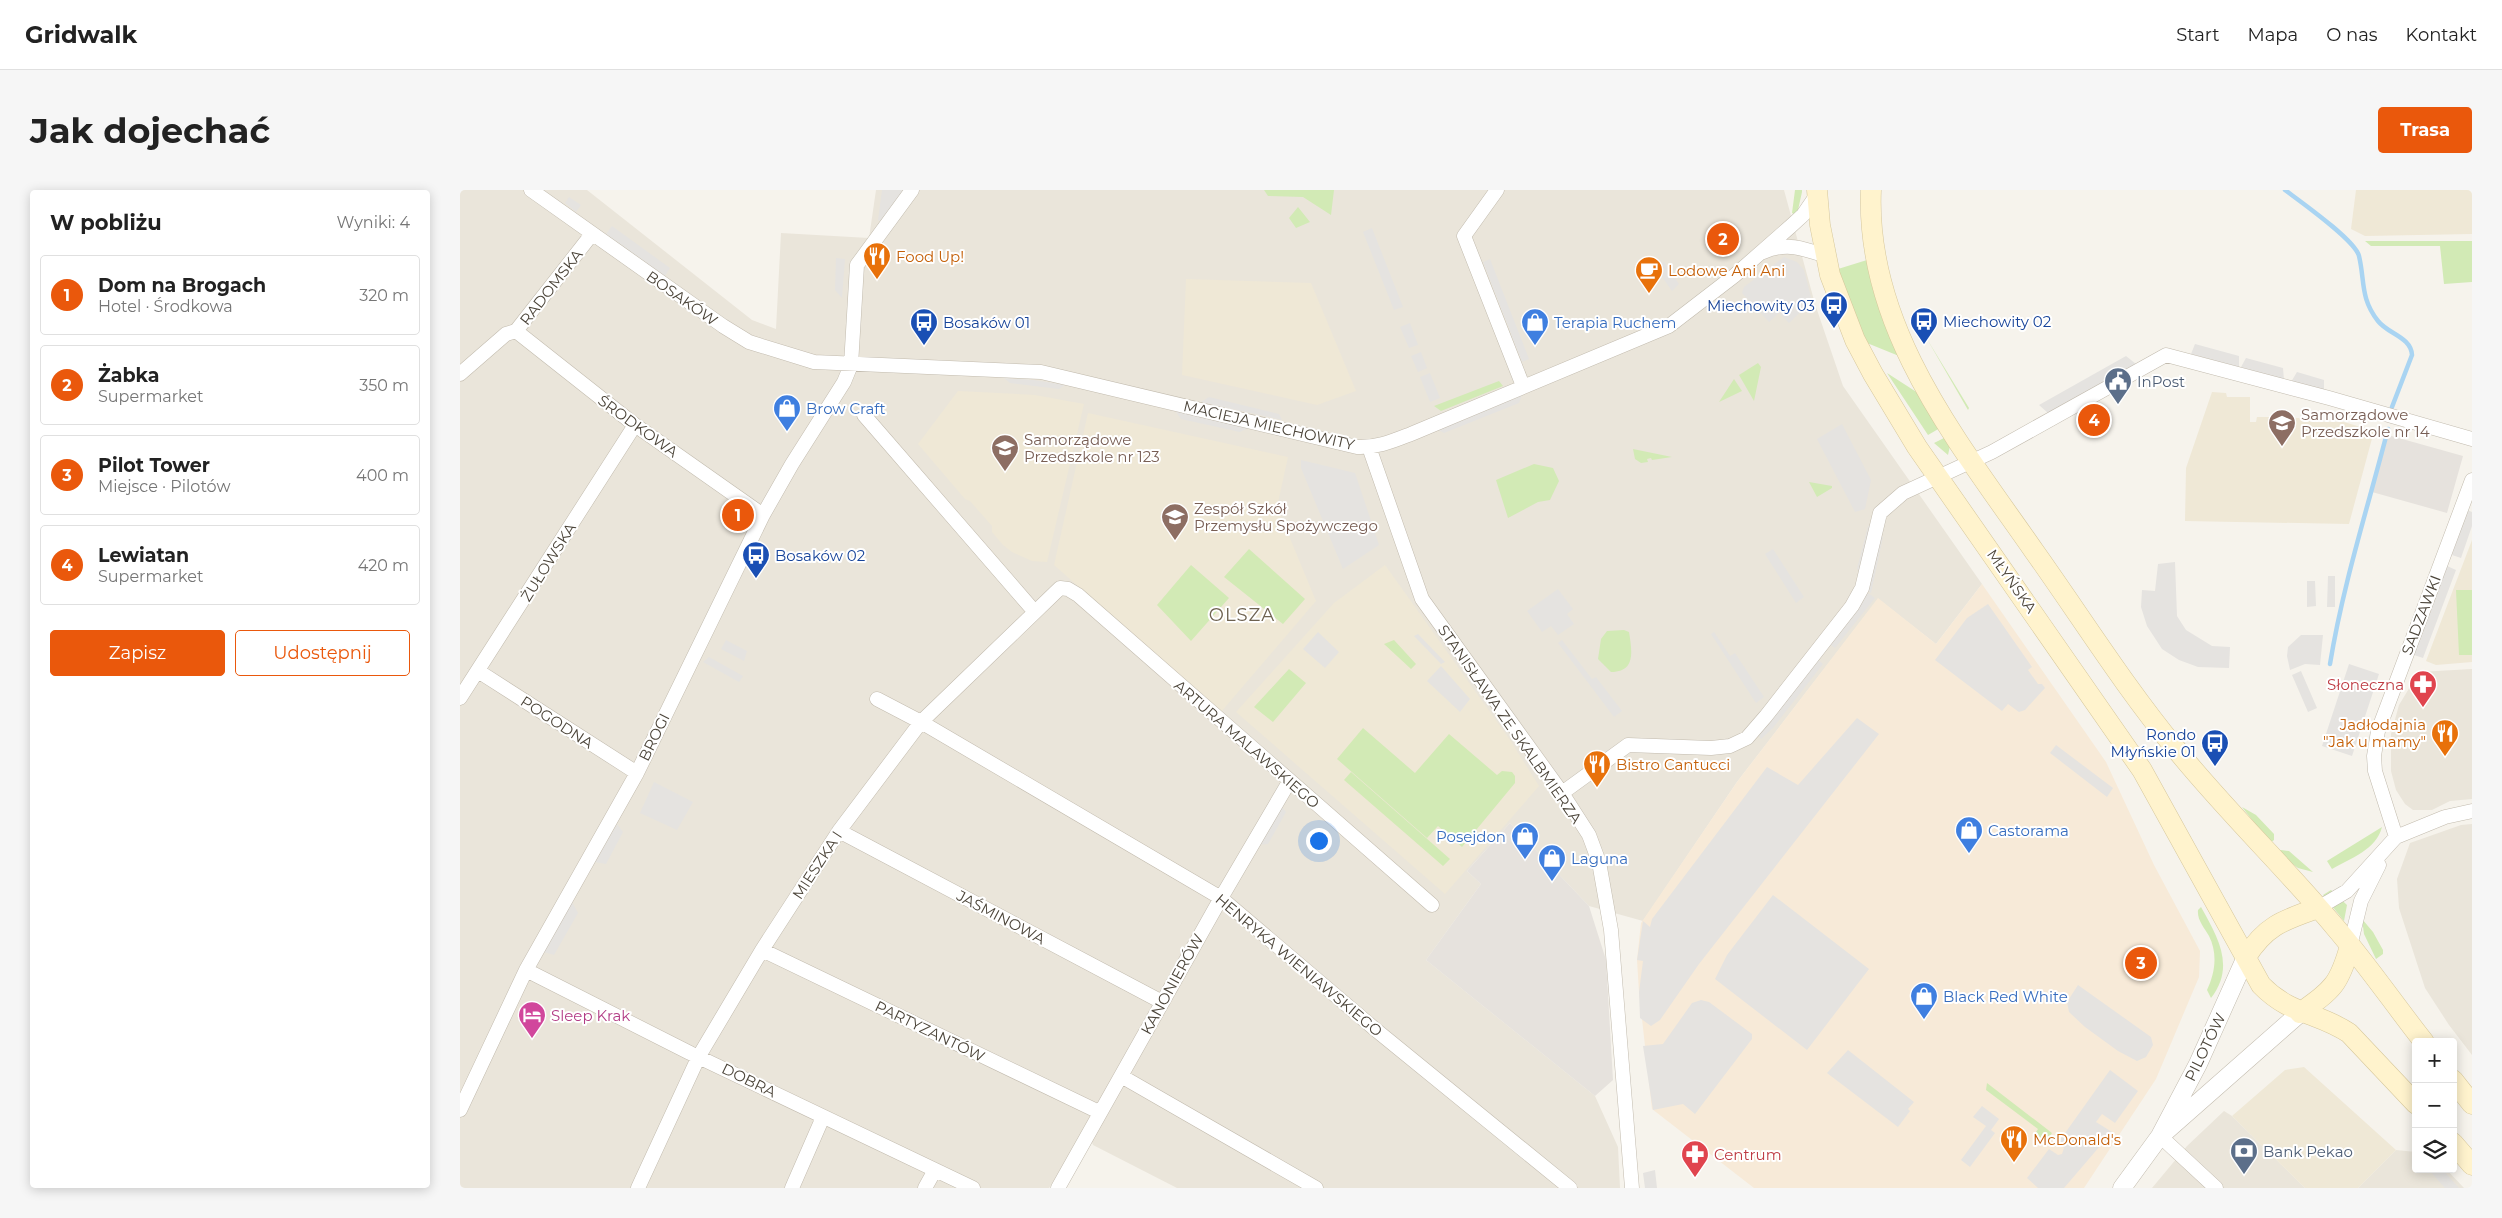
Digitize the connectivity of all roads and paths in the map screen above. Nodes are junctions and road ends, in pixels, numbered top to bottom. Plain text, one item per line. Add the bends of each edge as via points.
1 (531, 190) edge
2 (912, 190) edge
3 (1497, 190) edge
4 (1870, 190) edge
5 (1818, 191) edge
6 (592, 234) junction
7 (1760, 253) junction
8 (1826, 256) junction
9 (516, 331) junction
10 (851, 365) junction
11 (460, 374) edge
12 (1523, 386) junction
13 (864, 415) dead end
14 (635, 425) junction
15 (2472, 439) edge
16 (1368, 447) junction
17 (1973, 462) junction
18 (1938, 476) junction
19 (2472, 480) edge
20 (764, 515) junction
21 (1060, 588) joint
22 (1034, 611) junction
23 (478, 671) junction
24 (460, 698) edge
25 (877, 699) dead end
26 (920, 722) junction
27 (637, 773) junction
28 (1289, 782) junction
29 (1562, 793) junction
30 (2472, 811) edge
31 (840, 831) junction
32 (2396, 837) junction
33 (1221, 898) junction
34 (1432, 905) dead end
35 (2318, 908) junction
36 (2350, 946) junction
37 (762, 950) junction
38 (2246, 957) junction
39 (526, 970) junction
40 (1162, 1002) junction
41 (2300, 1013) junction
42 (2421, 1038) edge
43 (699, 1056) junction
44 (1121, 1076) junction
45 (2455, 1083) edge
46 (2412, 1100) edge
47 (2472, 1104) edge
48 (460, 1110) edge
49 (1099, 1112) junction
50 (823, 1117) junction
51 (2160, 1136) junction
52 (2457, 1148) edge
53 (2472, 1165) edge
54 (935, 1170) junction
55 (638, 1188) edge
56 (792, 1188) edge
57 (925, 1188) edge
58 (974, 1188) edge
59 (1058, 1188) edge
60 (1316, 1188) edge
61 (1570, 1188) edge
62 (1632, 1188) edge
63 (2122, 1188) edge
64 (2216, 1188) edge

1 - 6 street, BOSAKÓW
2 - 10 street via 858,265
3 - 12 street via 1464,236
4 - 17 main road via 1871,231 1883,295 1894,326 1923,384
5 - 7 street, MACIEJA MIECHOWITY via 1803,215
5 - 8 main road, MŁYŃSKA
6 - 9 street, RADOMSKA
6 - 10 street, BOSAKÓW via 749,342 814,362
7 - 8 street, MACIEJA MIECHOWITY via 1792,245
7 - 12 street, MACIEJA MIECHOWITY via 1669,326
8 - 18 main road, MŁYŃSKA via 1855,340 1888,400
9 - 11 street, RADOMSKA via 506,334
9 - 14 street, ŚRODKOWA
10 - 16 street, MACIEJA MIECHOWITY via 1041,372
10 - 20 street, BROGI
12 - 16 street, MACIEJA MIECHOWITY via 1412,434
13 - 22 street
14 - 20 street, ŚRODKOWA
14 - 23 street, ŻUŁOWSKA
15 - 17 street via 2166,355
16 - 29 street, STANISŁAWA ZE SKALBMIERZA via 1422,599
17 - 18 street
17 - 35 main road via 2160,730
18 - 29 street via 1903,493 1880,513 1862,588 1852,606 1747,738 1730,746 1711,748 1628,745
18 - 38 main road, MŁYŃSKA via 2142,770
19 - 32 street, SADZAWKI via 2378,731 2375,771
20 - 27 street, BROGI
21 - 22 street, MIESZKA I
21 - 28 street, ARTURA MALAWSKIEGO via 1078,595
22 - 26 street, MIESZKA I
23 - 24 street, ŻUŁOWSKA
23 - 27 street, POGODNA
25 - 26 street, HENRYKA WIENIAWSKIEGO
26 - 31 street, MIESZKA I
26 - 33 street, HENRYKA WIENIAWSKIEGO
27 - 39 street, BROGI
28 - 33 street, KANONIERÓW
28 - 34 street, ARTURA MALAWSKIEGO
29 - 62 street, STANISŁAWA ZE SKALBMIERZA via 1589,835 1604,881 1611,930
30 - 32 street via 2445,817
31 - 37 street, MIESZKA I
31 - 40 street, JAŚMINOWA
32 - 35 street via 2348,891
32 - 36 street via 2358,908
33 - 40 street, KANONIERÓW
33 - 61 street, HENRYKA WIENIAWSKIEGO
35 - 36 main road
35 - 38 main road via 2274,926 2257,940
36 - 41 main road via 2335,985
36 - 42 main road
37 - 43 street, MIESZKA I
37 - 49 street, PARTYZANTÓW
38 - 41 main road via 2261,985 2283,1004
38 - 51 street, PILOTÓW via 2198,1064
39 - 43 street, DOBRA
39 - 48 street, BROGI
40 - 44 street, KANONIERÓW
41 - 46 main road via 2349,1033
41 - 51 street, PILOTÓW
43 - 50 street, DOBRA
43 - 55 street, MIESZKA I
44 - 49 street, KANONIERÓW
44 - 60 street
45 - 47 main road
49 - 59 street, KANONIERÓW
50 - 54 street, DOBRA
50 - 56 street
51 - 63 street, PILOTÓW
51 - 64 street
52 - 53 main road
54 - 57 street
54 - 58 street, DOBRA

